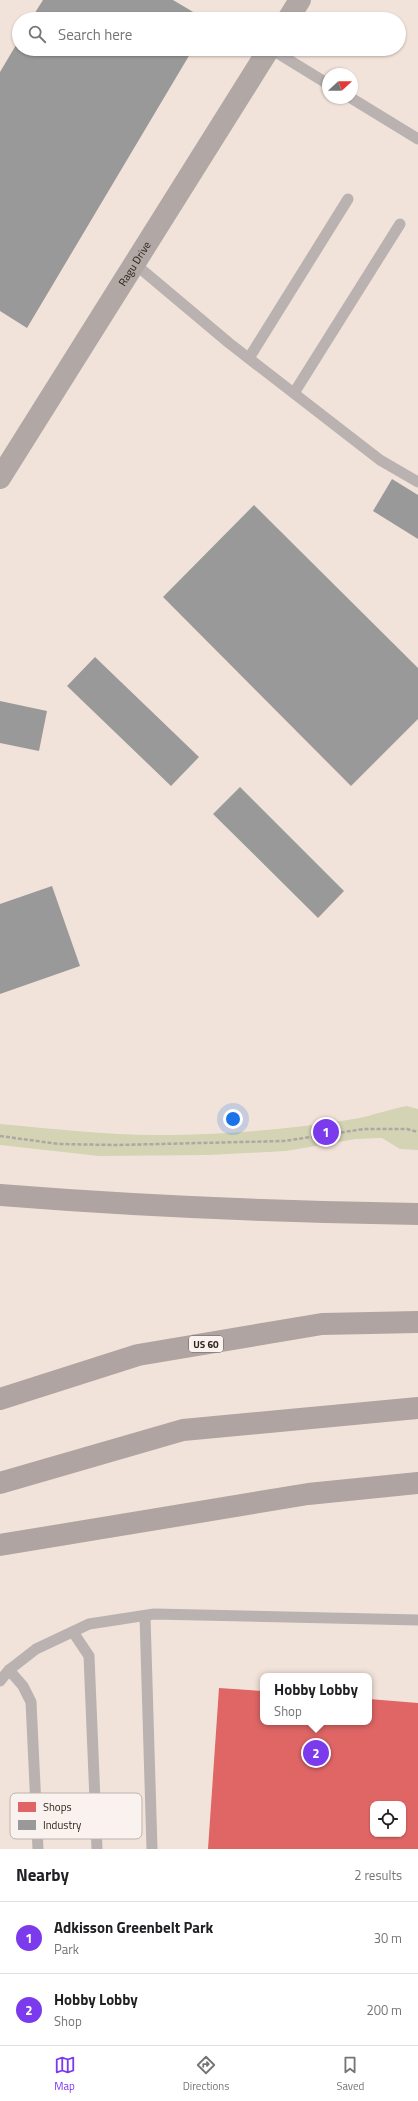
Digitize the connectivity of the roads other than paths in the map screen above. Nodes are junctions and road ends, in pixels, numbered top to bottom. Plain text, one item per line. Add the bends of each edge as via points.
1 (300, 0) edge
2 (292, 12) edge
3 (266, 56) edge
4 (282, 56) edge
5 (322, 80) edge
6 (358, 102) edge
7 (418, 139) edge
8 (348, 199) dead end
9 (400, 224) dead end
10 (135, 264) junction
11 (249, 358) junction
12 (294, 393) junction
13 (0, 478) edge
14 (418, 482) edge
15 (0, 1195) edge
16 (418, 1214) edge
17 (418, 1322) edge
18 (0, 1399) edge
19 (418, 1408) edge
20 (0, 1483) edge
21 (418, 1483) edge
22 (41, 1540) junction
23 (0, 1545) edge
24 (0, 1553) edge
25 (145, 1616) junction
26 (418, 1620) edge
27 (73, 1632) junction
28 (9, 1670) junction
29 (0, 1681) edge
30 (35, 1793) edge
31 (95, 1793) edge
32 (38, 1839) edge
33 (97, 1839) edge
34 (38, 1849) edge
35 (97, 1849) edge
36 (152, 1849) edge

1 - 2 street
3 - 10 street, Ragu Drive
4 - 5 lane
6 - 7 lane
8 - 11 lane
9 - 12 lane
10 - 11 lane
10 - 13 street, Ragu Drive
11 - 12 lane
12 - 14 lane via 380,460
15 - 16 highway via 275,1212
17 - 18 highway, US 60 via 322,1324 138,1355
19 - 20 highway via 183,1430
21 - 22 highway via 308,1494
22 - 23 highway
22 - 24 highway
25 - 26 lane via 162,1614
25 - 27 lane via 89,1624
25 - 36 lane
27 - 28 lane via 36,1649
27 - 31 lane via 89,1656
28 - 29 lane
28 - 30 lane via 23,1686 31,1702
32 - 34 lane
33 - 35 lane

